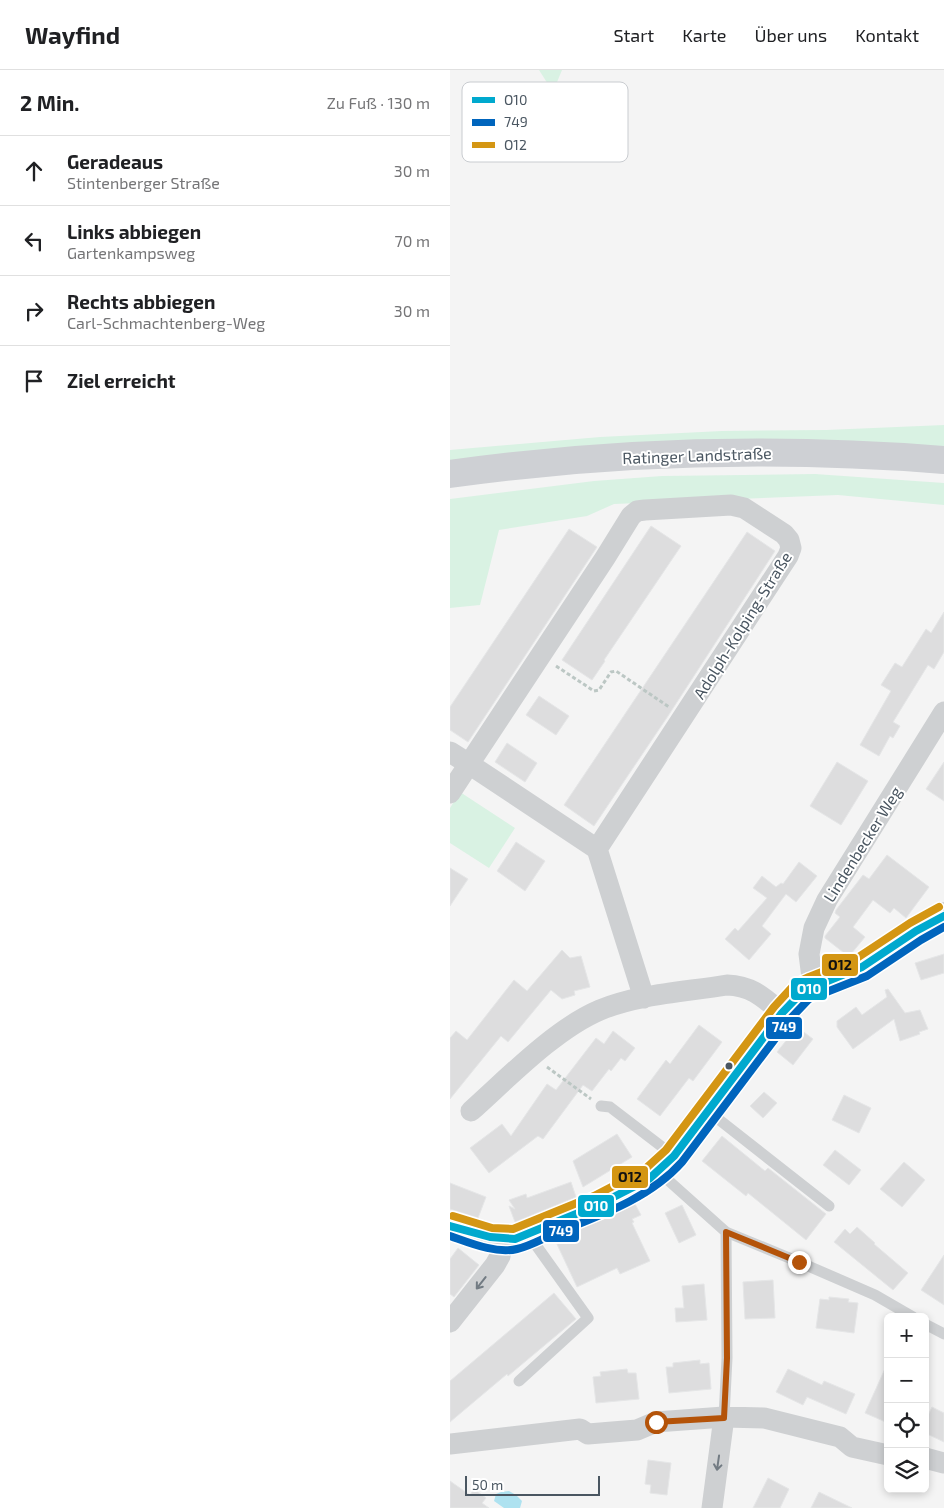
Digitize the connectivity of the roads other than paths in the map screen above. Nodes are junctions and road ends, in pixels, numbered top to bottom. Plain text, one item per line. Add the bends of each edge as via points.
1 (944, 460) edge
2 (450, 474) edge
3 (944, 712) edge
4 (450, 752) edge
5 (469, 764) junction
6 (450, 793) edge
7 (596, 849) junction
8 (944, 916) edge
9 (813, 986) junction
10 (644, 998) junction
11 (782, 1013) junction
12 (601, 1106) road end
13 (471, 1111) dead end
14 (708, 1111) junction
15 (667, 1163) junction
16 (829, 1206) dead end
17 (450, 1226) edge
18 (726, 1232) junction
19 (515, 1237) junction
20 (906, 1313) edge
21 (450, 1322) edge
22 (929, 1326) edge
23 (944, 1334) edge
24 (519, 1381) dead end
25 (724, 1418) junction
26 (450, 1444) edge
27 (884, 1454) edge
28 (929, 1459) edge
29 (944, 1463) edge
30 (712, 1508) edge

1 - 2 main road, Ratinger Landstraße via 813,452 731,453 599,459
3 - 9 street, Lindenbecker Weg via 827,900 814,928 809,954
4 - 5 street
5 - 6 street, Adolph-Kolping-Straße
5 - 7 street
5 - 7 street, Adolph-Kolping-Straße via 637,511 731,505 744,508 784,534 790,540 788,556
7 - 10 street
8 - 9 street via 862,967
9 - 11 street
10 - 11 street via 739,986 753,990
10 - 13 street via 583,1018 563,1031
11 - 14 street
12 - 15 lane via 610,1107
14 - 15 street
14 - 16 lane
15 - 18 lane via 669,1181
15 - 19 street via 645,1181 585,1210
17 - 19 street via 489,1238
18 - 20 lane via 875,1295
18 - 25 lane
19 -> 21 street
19 - 24 lane via 588,1318
22 - 23 lane
25 - 26 street via 656,1422 637,1430 588,1434 580,1429
25 - 27 street via 764,1418 840,1437 852,1448
25 -> 30 street
28 - 29 street

